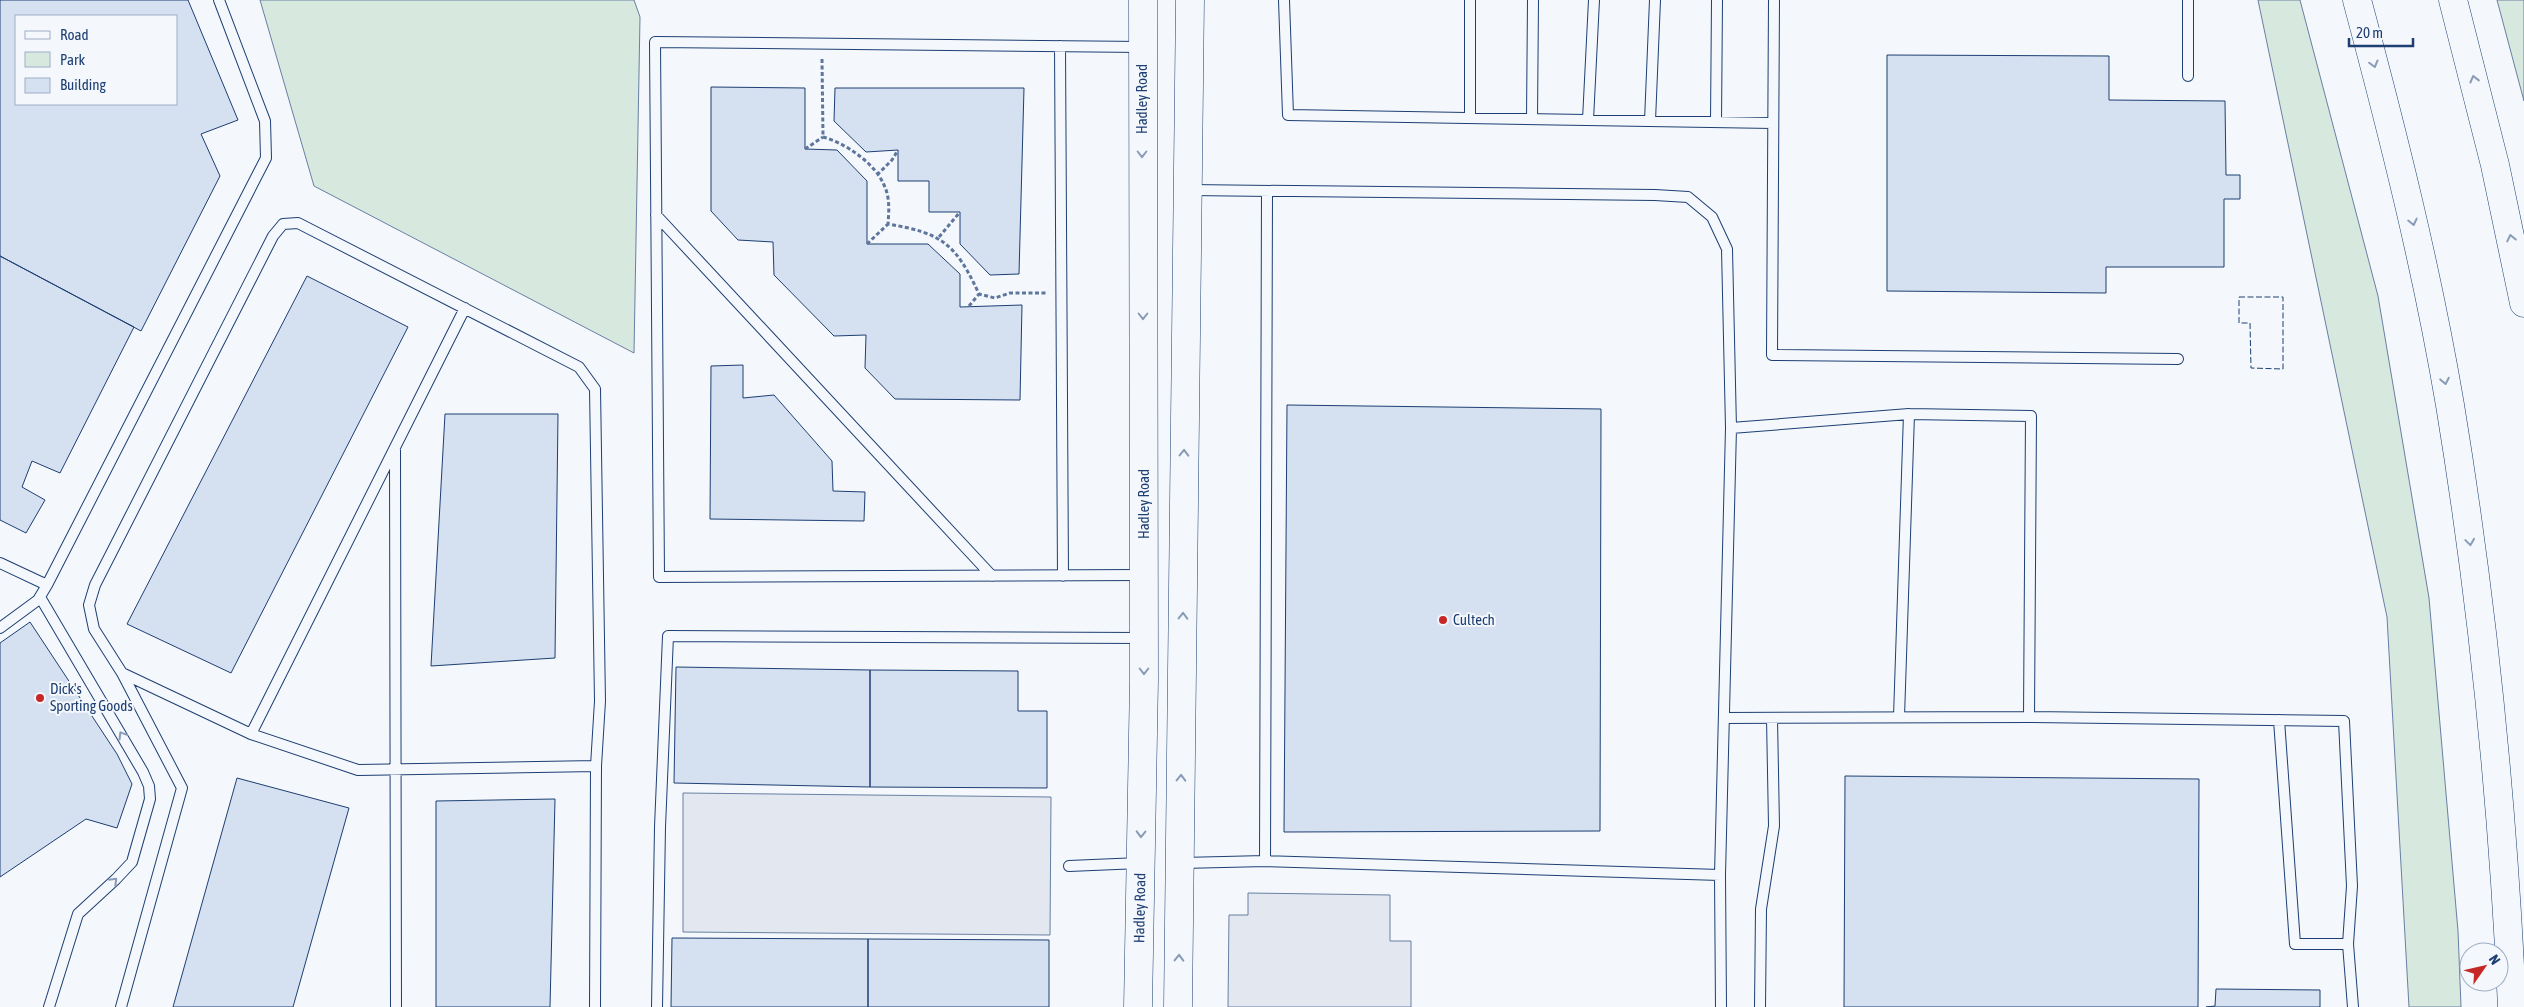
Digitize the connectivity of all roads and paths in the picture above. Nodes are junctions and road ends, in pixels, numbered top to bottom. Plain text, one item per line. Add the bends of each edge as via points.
1 (219, 0) edge
2 (1143, 0) edge
3 (1190, 0) edge
4 (1284, 0) edge
5 (1470, 0) edge
6 (1533, 0) edge
7 (1594, 0) edge
8 (1655, 0) edge
9 (1717, 0) edge
10 (1774, 0) edge
11 (2188, 0) edge
12 (2357, 0) edge
13 (2453, 0) edge
14 (822, 44) junction
15 (1060, 46) junction
16 (1142, 47) junction
17 (2188, 76) dead end
18 (1470, 118) junction
19 (1532, 119) junction
20 (1588, 120) junction
21 (1650, 121) junction
22 (1716, 122) junction
23 (1773, 123) junction
24 (823, 137) junction
25 (805, 149) dead end
26 (898, 150) dead end
27 (877, 175) junction
28 (1188, 190) junction
29 (1267, 191) junction
30 (960, 212) dead end
31 (656, 215) junction
32 (888, 224) junction
33 (939, 237) junction
34 (866, 244) dead end
35 (1062, 293) junction
36 (979, 294) junction
37 (2524, 302) edge
38 (970, 306) dead end
39 (465, 308) junction
40 (2178, 359) dead end
41 (1909, 414) junction
42 (1732, 428) junction
43 (396, 450) junction
44 (0, 563) edge
45 (992, 576) junction
46 (1062, 576) junction
47 (1144, 576) junction
48 (47, 585) junction
49 (40, 597) junction
50 (0, 628) edge
51 (1144, 638) junction
52 (122, 673) junction
53 (1899, 717) junction
54 (2029, 717) junction
55 (1724, 718) junction
56 (1772, 718) junction
57 (2279, 720) junction
58 (251, 734) junction
59 (596, 766) junction
60 (396, 768) junction
61 (1265, 861) junction
62 (1141, 863) junction
63 (1181, 863) junction
64 (1069, 866) dead end
65 (1720, 875) junction
66 (2348, 944) junction
67 (49, 1007) edge
68 (121, 1007) edge
69 (396, 1007) edge
70 (594, 1007) edge
71 (657, 1007) edge
72 (1138, 1007) edge
73 (1178, 1007) edge
74 (1721, 1007) edge
75 (1760, 1007) edge
76 (2353, 1007) edge
77 (2512, 1007) edge

1 - 48 lane via 265,121 266,158
2 - 16 main road, Hadley Road
3 - 28 main road
4 - 18 lane via 1288,115
5 - 18 lane
6 - 19 lane
7 - 20 lane
8 - 21 lane
9 - 22 lane
10 - 23 lane
11 - 17 lane
12 -> 77 main road via 2388,113 2421,257 2467,515 2498,770
37 -> 13 main road via 2495,165
14 - 15 lane
14 - 24 path
14 - 31 lane via 654,42
15 - 16 lane
15 - 35 lane
16 -> 47 main road, Hadley Road
18 - 19 lane
19 - 20 lane
20 - 21 lane
21 - 22 lane
22 - 23 lane
23 - 40 lane via 1772,355
24 - 25 path
24 - 27 path via 835,140 860,156
26 - 27 path
27 - 32 path via 884,185 889,207
28 - 29 lane
63 -> 28 main road
29 - 42 lane via 1688,197 1712,217 1727,249
29 - 61 lane
30 - 33 path
31 - 45 lane
31 - 45 lane via 659,577
32 - 33 path via 916,228
32 - 34 path
33 - 36 path via 958,254
35 - 36 path via 1010,293 996,298
35 - 46 lane
36 - 38 path
39 - 43 lane
39 - 52 lane via 298,223 283,224 272,236 95,585 89,606 94,629
39 - 59 lane via 579,367 596,389 600,701
41 - 42 lane
41 - 53 lane
41 - 54 lane via 2031,416
42 - 55 lane
43 - 58 lane
43 - 60 lane
44 - 48 lane
45 - 46 lane
46 - 47 lane
47 - 51 main road, Hadley Road
48 - 49 lane
49 - 50 lane
67 -> 49 lane via 78,914 132,862 150,799 149,786
51 -> 62 main road, Hadley Road
51 - 71 lane via 668,636
52 - 58 lane
52 - 68 lane via 182,788
53 - 54 lane
53 - 56 lane
54 - 57 lane
55 - 56 lane
55 - 65 lane
56 - 75 lane via 1774,826 1760,909
57 - 66 lane via 2295,944
57 - 66 lane via 2344,721 2352,886
58 - 60 lane via 358,770
59 - 60 lane
59 - 70 lane
60 - 69 lane
61 - 63 lane
61 - 65 lane
62 - 64 lane
62 - 72 main road, Hadley Road
73 -> 63 main road
65 - 74 lane
66 - 76 lane

